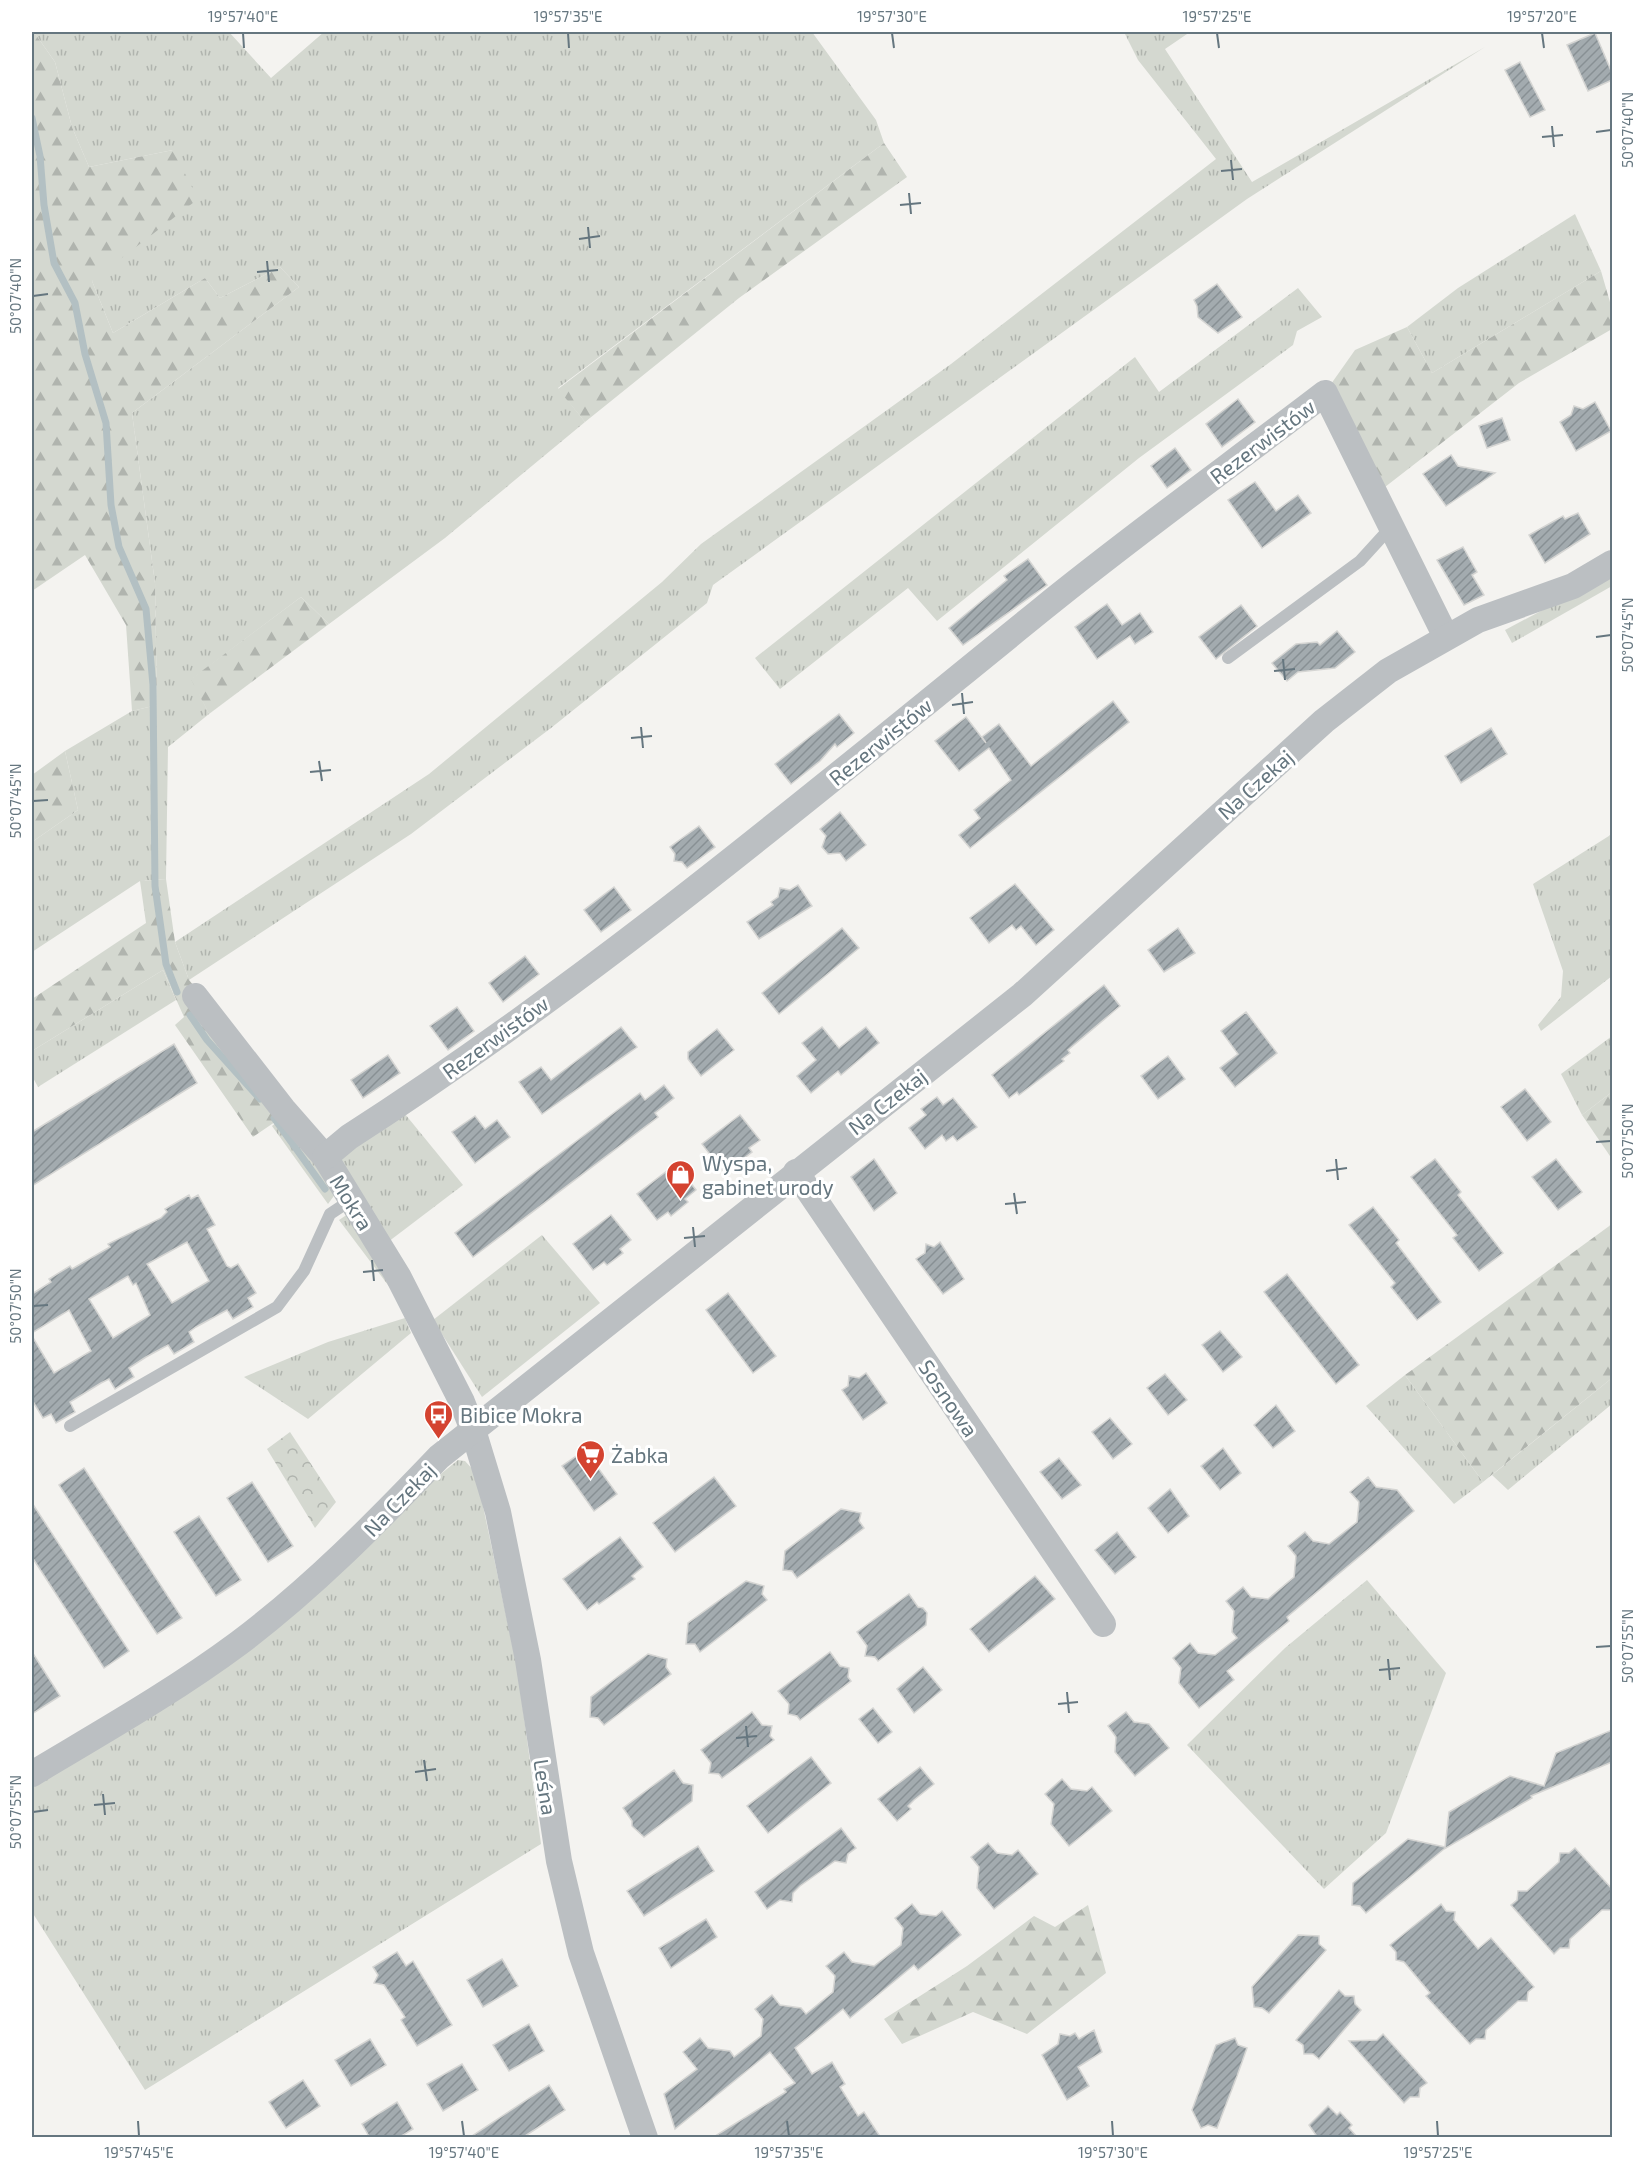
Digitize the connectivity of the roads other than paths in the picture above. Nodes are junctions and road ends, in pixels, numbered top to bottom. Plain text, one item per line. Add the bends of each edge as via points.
1 (1391, 527) junction
2 (1612, 563) edge
3 (1446, 637) junction
4 (1228, 658) dead end
5 (195, 996) dead end
6 (325, 1157) junction
7 (796, 1172) junction
8 (351, 1200) junction
9 (70, 1426) dead end
10 (473, 1430) junction
11 (1103, 1624) dead end
12 (32, 1774) edge
13 (645, 2138) edge

1 - 3 street, Rezerwistów
1 - 4 lane via 1360,561
1 - 6 street, Rezerwistów via 1325,393 1044,607 788,816 508,1029
2 - 3 street, Na Czekaj via 1573,586 1478,620
3 - 7 street, Na Czekaj via 1388,671 1324,721 1022,995
5 - 6 street, Mokra
6 - 8 street, Mokra
7 - 10 street, Na Czekaj
7 - 11 street, Sosnowa
8 - 9 lane via 330,1214 304,1270 278,1307
8 - 10 street, Mokra via 398,1276
10 - 12 street, Na Czekaj via 439,1457 361,1538 240,1642 164,1696
10 - 13 street, Leśna via 498,1512 528,1660 559,1861 581,1953

